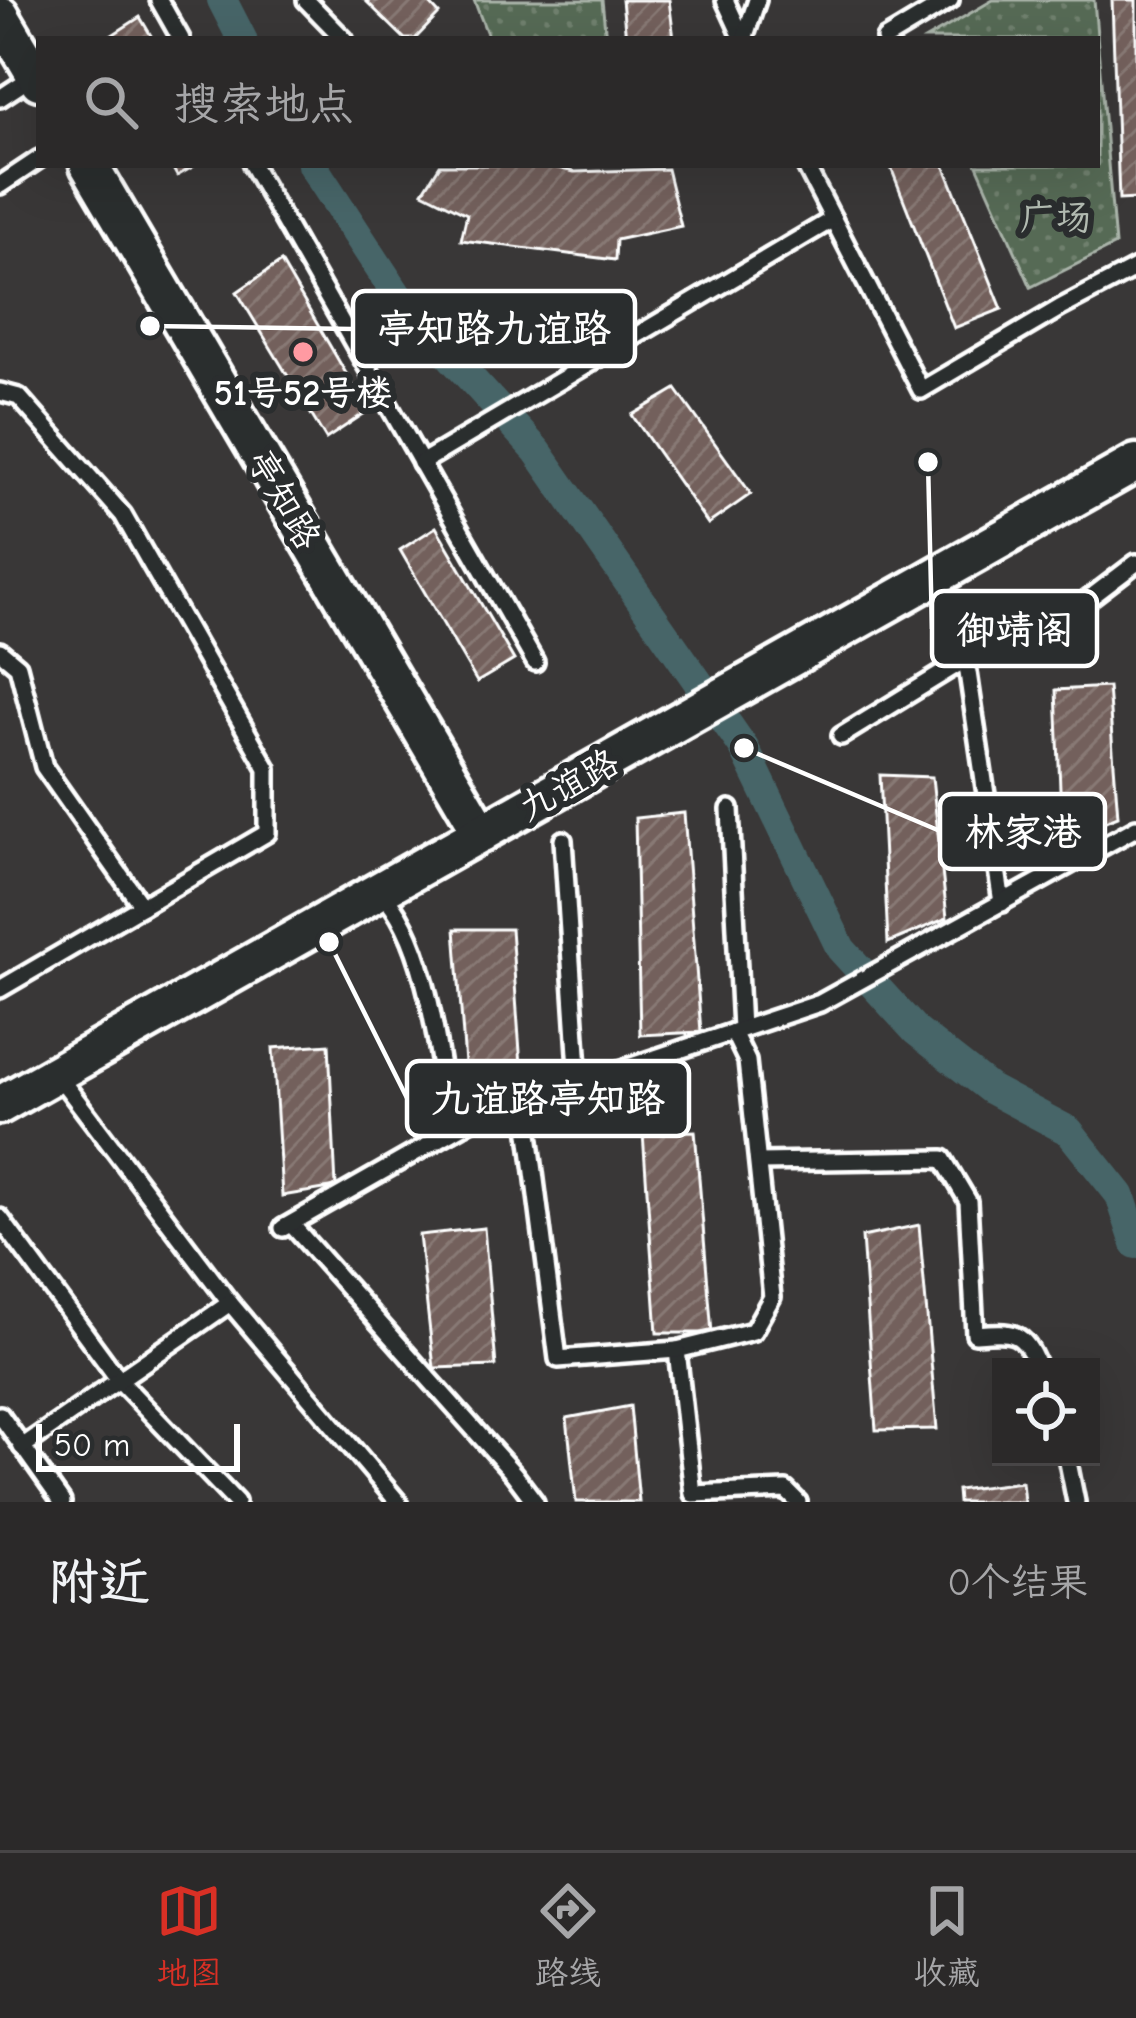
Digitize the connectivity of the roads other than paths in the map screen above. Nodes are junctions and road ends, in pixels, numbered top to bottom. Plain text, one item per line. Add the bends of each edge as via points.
1 (159, 0) edge
2 (305, 0) edge
3 (725, 0) edge
4 (758, 0) edge
5 (950, 0) edge
6 (0, 15) edge
7 (179, 36) edge
8 (341, 36) edge
9 (742, 36) edge
10 (744, 36) edge
11 (890, 36) edge
12 (36, 76) edge
13 (36, 79) edge
14 (0, 98) edge
15 (36, 161) edge
16 (91, 168) edge
17 (254, 168) edge
18 (807, 168) edge
19 (0, 185) edge
20 (833, 219) junction
21 (1136, 268) edge
22 (0, 392) edge
23 (1136, 463) edge
24 (421, 464) junction
25 (1136, 563) edge
26 (0, 651) edge
27 (966, 659) junction
28 (535, 662) dead end
29 (842, 736) dead end
30 (730, 809) dead end
31 (1136, 828) edge
32 (482, 833) junction
33 (563, 839) dead end
34 (380, 890) junction
35 (1001, 903) junction
36 (142, 906) junction
37 (0, 989) edge
38 (737, 1031) junction
39 (56, 1073) junction
40 (579, 1084) junction
41 (525, 1102) junction
42 (0, 1105) edge
43 (451, 1132) junction
44 (759, 1162) junction
45 (0, 1218) edge
46 (230, 1303) junction
47 (677, 1350) junction
48 (1035, 1358) edge
49 (119, 1380) junction
50 (0, 1415) edge
51 (22, 1447) junction
52 (1069, 1466) edge
53 (56, 1500) edge
54 (236, 1502) edge
55 (398, 1502) edge
56 (535, 1502) edge
57 (798, 1502) edge
58 (1076, 1502) edge

1 - 7 lane
2 - 8 lane
3 - 9 lane
4 - 10 lane
5 - 11 lane
6 - 12 street
13 - 14 lane
15 - 19 lane
16 - 32 street, 亭知路
17 - 24 lane
18 - 20 lane
20 - 21 lane via 921,389
20 - 24 lane
22 - 36 lane via 19,397 123,515 267,767 267,833
23 - 32 street, 九谊路
24 - 28 lane
25 - 27 lane via 1074,610
26 - 36 lane via 18,665 44,766
27 - 29 lane
27 - 35 lane
30 - 38 lane
31 - 35 lane
32 - 34 street, 九谊路
33 - 40 lane
34 - 39 street, 九谊路
34 - 43 lane via 410,933
35 - 38 lane via 830,998
36 - 37 lane
38 - 40 lane
38 - 44 lane
39 - 42 street, 九谊路
39 - 46 lane
40 - 41 lane
41 - 43 lane
41 - 47 lane via 559,1359
43 - 56 lane via 286,1226
44 - 47 lane via 772,1297 753,1331
44 - 48 lane via 943,1159 968,1201 976,1334 1010,1331
45 - 49 lane
46 - 49 lane
46 - 55 lane
47 - 57 lane via 693,1494 786,1490
49 - 51 lane
49 - 54 lane
50 - 51 lane
51 - 53 lane
52 - 58 lane

